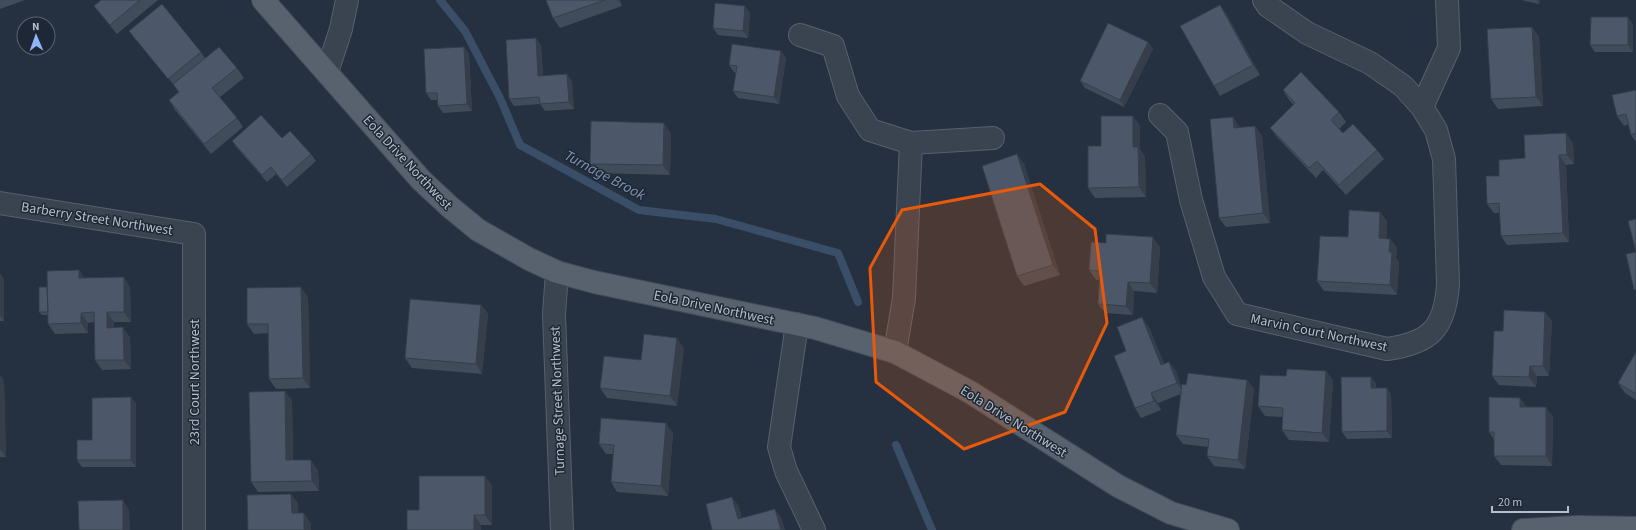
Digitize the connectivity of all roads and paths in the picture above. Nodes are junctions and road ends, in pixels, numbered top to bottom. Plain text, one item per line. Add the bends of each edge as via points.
1 (263, 0) edge
2 (347, 0) edge
3 (1264, 0) edge
4 (1447, 0) edge
5 (800, 35) dead end
6 (327, 72) junction
7 (1422, 107) junction
8 (1160, 115) dead end
9 (993, 138) dead end
10 (911, 142) junction
11 (0, 203) edge
12 (194, 234) joint
13 (557, 272) junction
14 (797, 324) junction
15 (895, 352) junction
16 (1636, 528) edge
17 (194, 530) edge
18 (562, 530) edge
19 (814, 530) edge
20 (1228, 530) edge
21 (1523, 530) edge

1 - 6 main road, Eola Drive Northwest
2 - 6 street
3 - 7 street, Marvin Court Northwest via 1268,6 1307,32 1370,63 1403,86
4 - 7 street via 1448,48
5 - 10 street via 833,46 848,96 870,130
6 - 13 main road, Eola Drive Northwest via 421,180 450,207 484,234
7 - 8 street, Marvin Court Northwest via 1436,130 1444,159 1447,305 1439,322 1426,338 1408,346 1386,349 1237,314 1214,277 1192,200 1177,132
9 - 10 street
10 - 15 street via 904,298
11 - 12 street, Barberry Street Northwest
12 - 17 street, 23rd Court Northwest
13 - 14 main road, Eola Drive Northwest
13 - 18 street, Turnage Street Northwest via 554,314
14 - 15 main road, Eola Drive Northwest
14 - 19 street via 779,447 786,470
15 - 20 main road, Eola Drive Northwest via 970,392 1118,486 1170,513
16 - 21 main road via 1578,527

